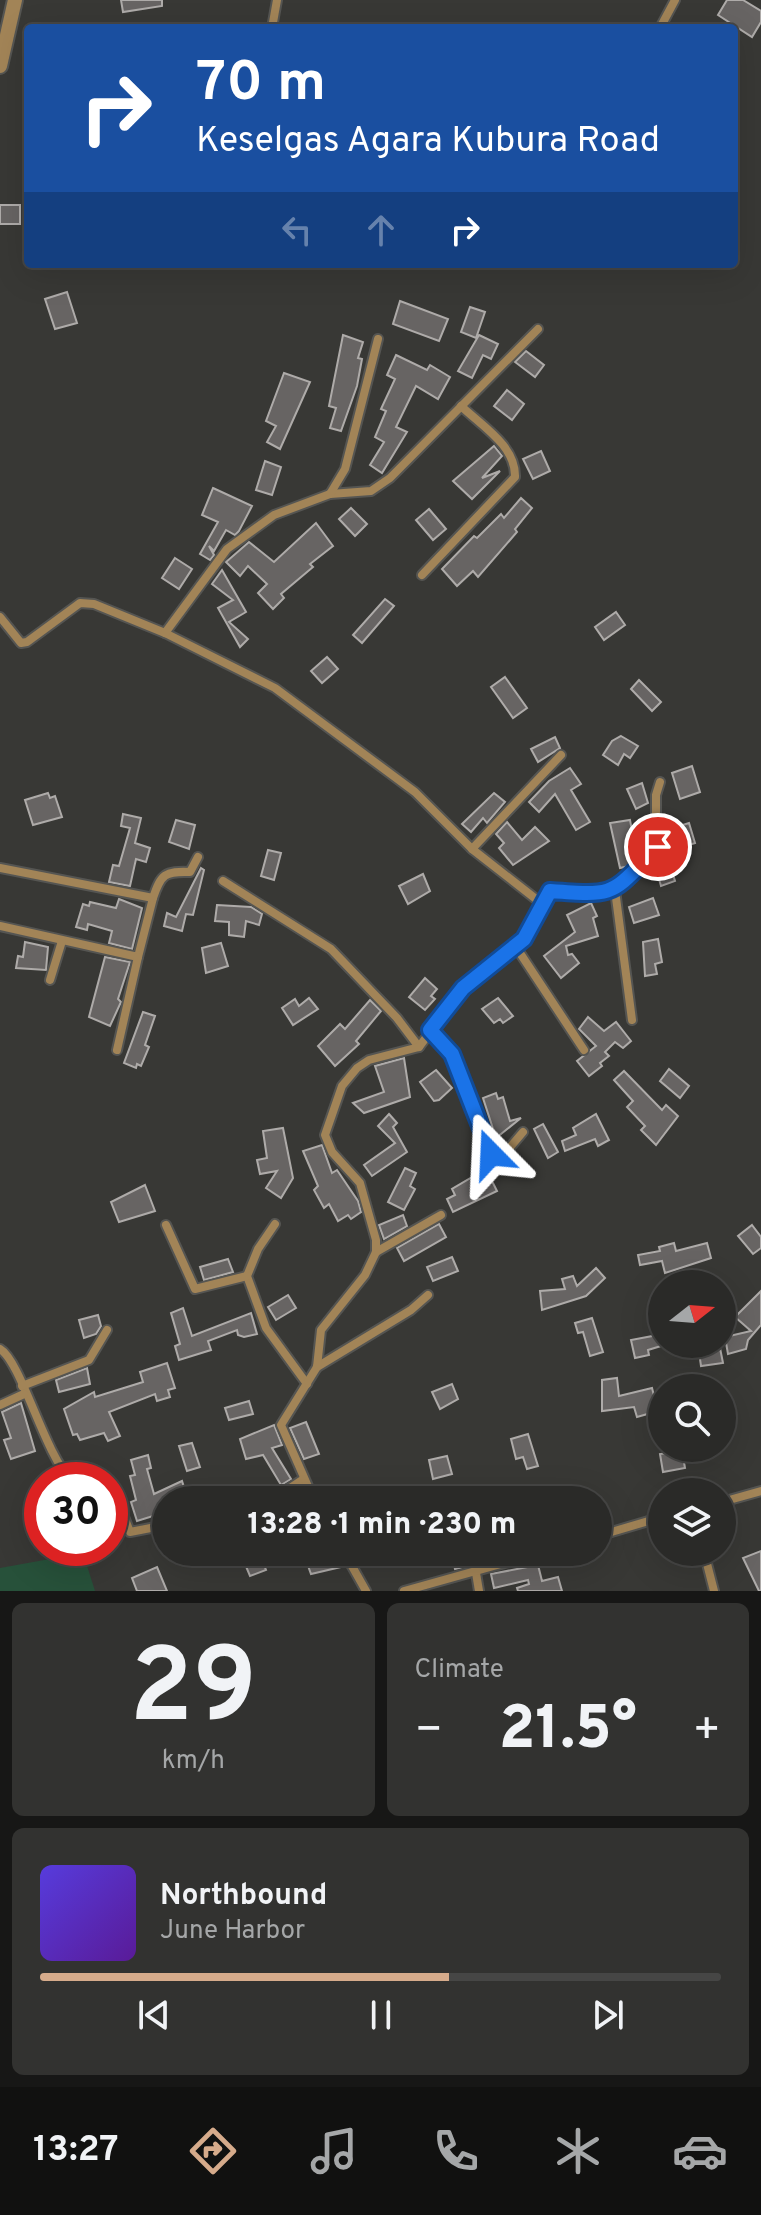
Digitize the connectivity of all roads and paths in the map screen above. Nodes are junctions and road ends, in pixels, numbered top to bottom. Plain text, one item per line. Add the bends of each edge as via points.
1 (15, 0) edge
2 (277, 0) edge
3 (675, 0) edge
4 (273, 24) edge
5 (662, 24) edge
6 (0, 66) edge
7 (538, 329) dead end
8 (378, 339) dead end
9 (461, 406) junction
10 (330, 494) junction
11 (422, 575) dead end
12 (0, 617) edge
13 (165, 633) junction
14 (561, 755) dead end
15 (660, 782) dead end
16 (472, 849) junction
17 (198, 857) dead end
18 (0, 868) edge
19 (223, 881) dead end
20 (615, 890) junction
21 (153, 898) junction
22 (541, 903) junction
23 (0, 926) edge
24 (62, 941) junction
25 (516, 947) junction
26 (138, 957) junction
27 (50, 980) dead end
28 (632, 1020) dead end
29 (430, 1030) junction
30 (419, 1047) junction
31 (117, 1050) dead end
32 (584, 1050) dead end
33 (523, 1132) dead end
34 (441, 1215) dead end
35 (275, 1224) dead end
36 (166, 1225) dead end
37 (376, 1252) junction
38 (247, 1276) junction
39 (428, 1295) dead end
40 (107, 1330) dead end
41 (0, 1349) edge
42 (317, 1367) junction
43 (307, 1384) junction
44 (23, 1390) junction
45 (0, 1405) edge
46 (61, 1462) edge
47 (302, 1480) junction
48 (293, 1486) edge
49 (306, 1486) edge
50 (761, 1491) edge
51 (736, 1498) edge
52 (648, 1521) edge
53 (128, 1527) edge
54 (152, 1528) edge
55 (612, 1532) edge
56 (352, 1566) edge
57 (499, 1566) edge
58 (708, 1566) edge
59 (476, 1573) junction
60 (366, 1591) edge
61 (404, 1591) edge
62 (479, 1591) edge
63 (714, 1591) edge

1 - 6 street
2 - 4 street
3 - 5 street
7 - 9 street
8 - 10 street via 345,469
9 - 10 street via 371,491
9 - 11 street via 508,450 516,462 515,477
10 - 13 street via 274,515 227,549
12 - 13 street via 21,643 80,603
13 - 16 street via 275,688 415,792
14 - 16 street
15 - 20 street via 658,847
16 - 22 street
17 - 21 street via 190,872 168,871 160,877
18 - 21 street
19 - 30 street via 331,949
20 - 22 street via 550,891
20 - 28 street
21 - 26 street
22 - 25 street
23 - 24 street
24 - 26 street
24 - 27 street
25 - 29 street via 463,988
25 - 32 street
26 - 31 street
29 - 30 street
29 - 33 street via 452,1054 491,1154 507,1151
30 - 37 street via 357,1068 342,1086 326,1125 332,1152 360,1183
34 - 37 street
35 - 38 street
36 - 38 street via 195,1289
37 - 42 street via 365,1275 321,1330
38 - 43 street via 266,1328
39 - 42 street
40 - 44 street via 89,1360
41 - 44 street via 10,1356
42 - 43 street
43 - 47 street via 281,1425
44 - 45 street
44 - 46 street
47 - 48 street
47 - 49 street
50 - 51 street
52 - 55 street
53 - 54 street via 130,1532
56 - 60 street
57 - 59 street
58 - 63 street
59 - 61 street
59 - 62 street

